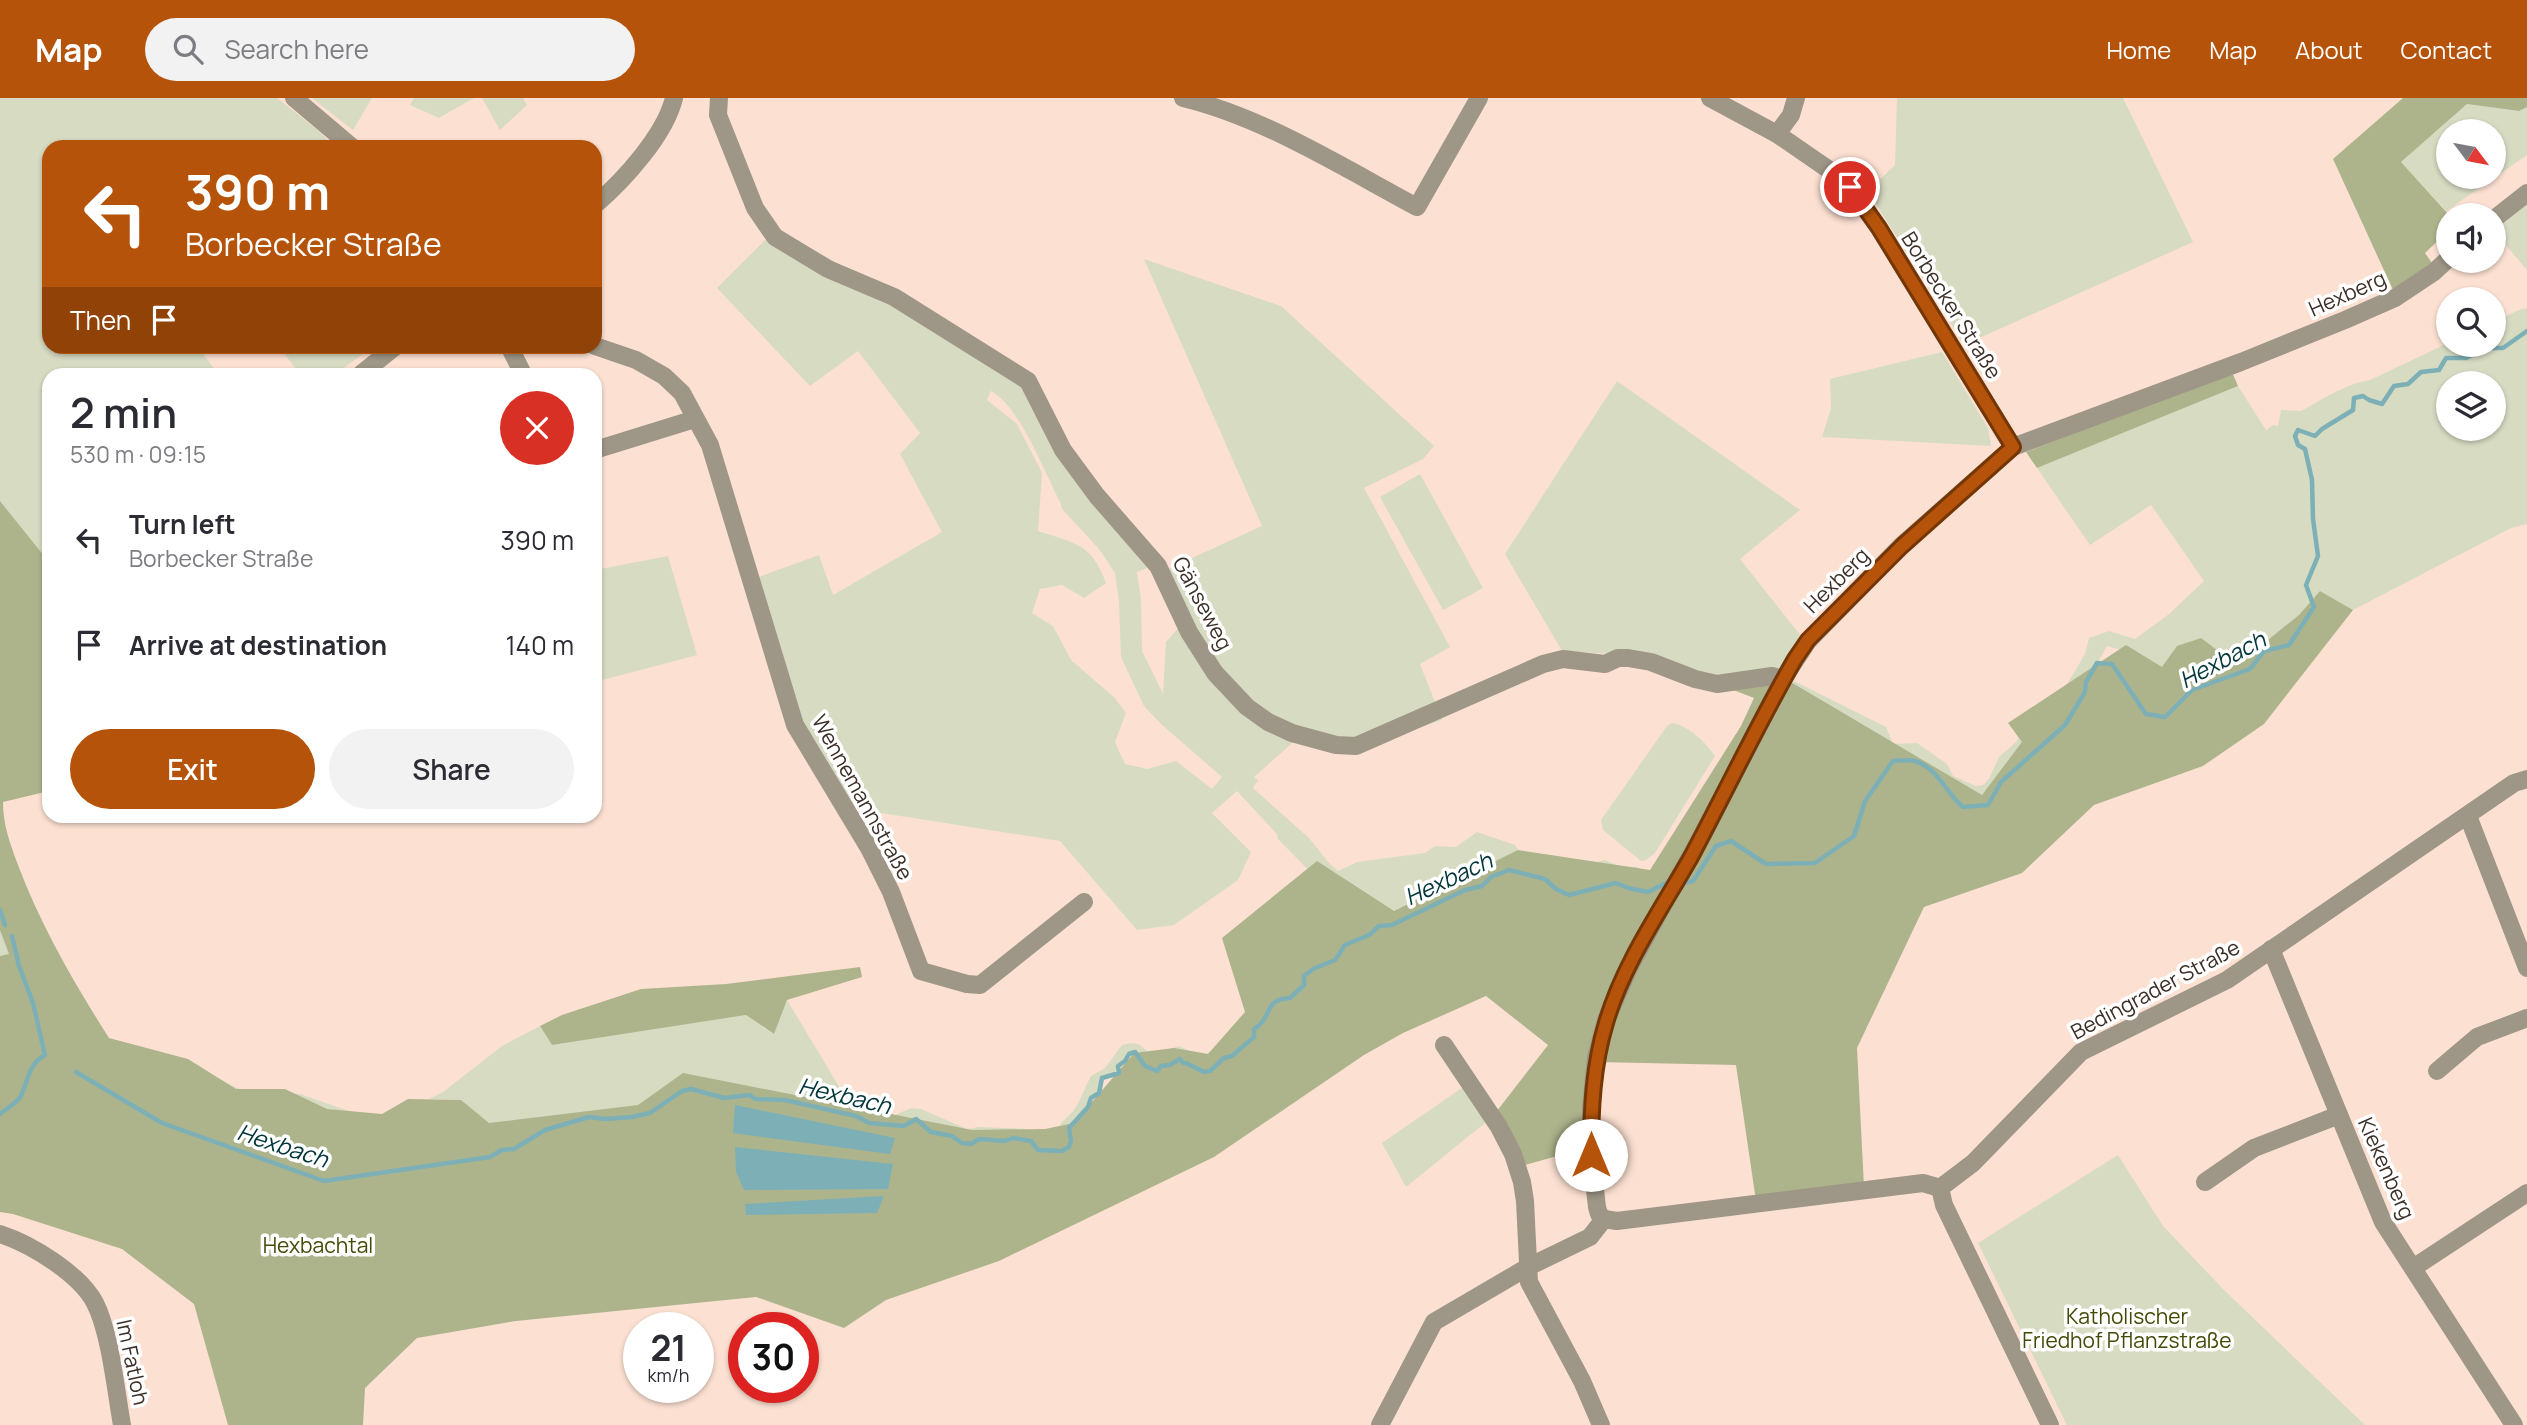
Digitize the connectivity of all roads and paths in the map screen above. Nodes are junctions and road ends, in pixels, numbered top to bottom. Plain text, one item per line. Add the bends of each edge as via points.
1 (294, 98) edge
2 (674, 98) edge
3 (718, 98) edge
4 (1183, 98) edge
5 (1479, 98) edge
6 (1710, 98) edge
7 (1796, 98) edge
8 (1777, 134) junction
9 (344, 140) edge
10 (2527, 193) edge
11 (602, 198) edge
12 (2506, 210) edge
13 (2436, 270) edge
14 (602, 348) edge
15 (386, 354) edge
16 (368, 368) edge
17 (695, 419) junction
18 (2013, 447) junction
19 (602, 448) edge
20 (1783, 679) junction
21 (2527, 779) edge
22 (2468, 816) junction
23 (1084, 902) dead end
24 (2271, 949) junction
25 (2527, 968) edge
26 (2527, 1018) edge
27 (1444, 1045) dead end
28 (2437, 1071) dead end
29 (2339, 1115) junction
30 (2205, 1182) dead end
31 (1940, 1188) junction
32 (2527, 1194) edge
33 (1604, 1219) junction
34 (0, 1234) edge
35 (1528, 1267) junction
36 (2413, 1268) junction
37 (122, 1425) edge
38 (1380, 1425) edge
39 (1601, 1425) edge
40 (2050, 1425) edge
41 (2514, 1425) edge

1 - 9 street
2 - 11 street via 660,130
3 - 20 street, Gänseweg via 718,115 755,208 775,237 828,269 894,297 1028,381 1063,450 1158,566 1189,632 1215,673 1247,707 1281,729 1321,742 1356,746 1542,664 1563,659 1605,664 1618,658 1638,659 1717,684
4 - 5 street via 1219,107 1417,207
6 - 8 street, Borbecker Straße
7 - 8 street via 1791,115
8 - 18 street, Borbecker Straße via 1838,176 1864,207
10 - 12 street
13 - 18 street, Hexberg via 2395,298 2346,320
14 - 17 street, Wennemannstraße via 664,376 682,393
15 - 16 street
17 - 19 street
17 - 23 street, Wennemannstraße via 710,445 795,725 869,848 921,971 980,985
18 - 20 street, Hexberg via 1892,555 1808,640
20 - 33 street, Hexberg via 1606,1020 1596,1057 1591,1108 1597,1207
21 - 22 street, Bedingrader Straße via 2514,783
22 - 24 street, Bedingrader Straße
22 - 25 street
24 - 29 street, Kiekenberg
24 - 31 street, Bedingrader Straße via 2227,980 2081,1052 1973,1163
26 - 28 street via 2477,1037
27 - 35 street via 1499,1127 1518,1167 1525,1201
29 - 30 street via 2254,1149
29 - 36 street, Kiekenberg via 2383,1222
31 - 33 street via 1923,1183
31 - 40 street via 1944,1205
32 - 36 street
33 - 35 street via 1590,1237
34 - 37 street, Im Fatloh via 59,1266 94,1301 102,1319
35 - 38 street via 1434,1322
35 - 39 street via 1531,1287
36 - 41 street, Kiekenberg

